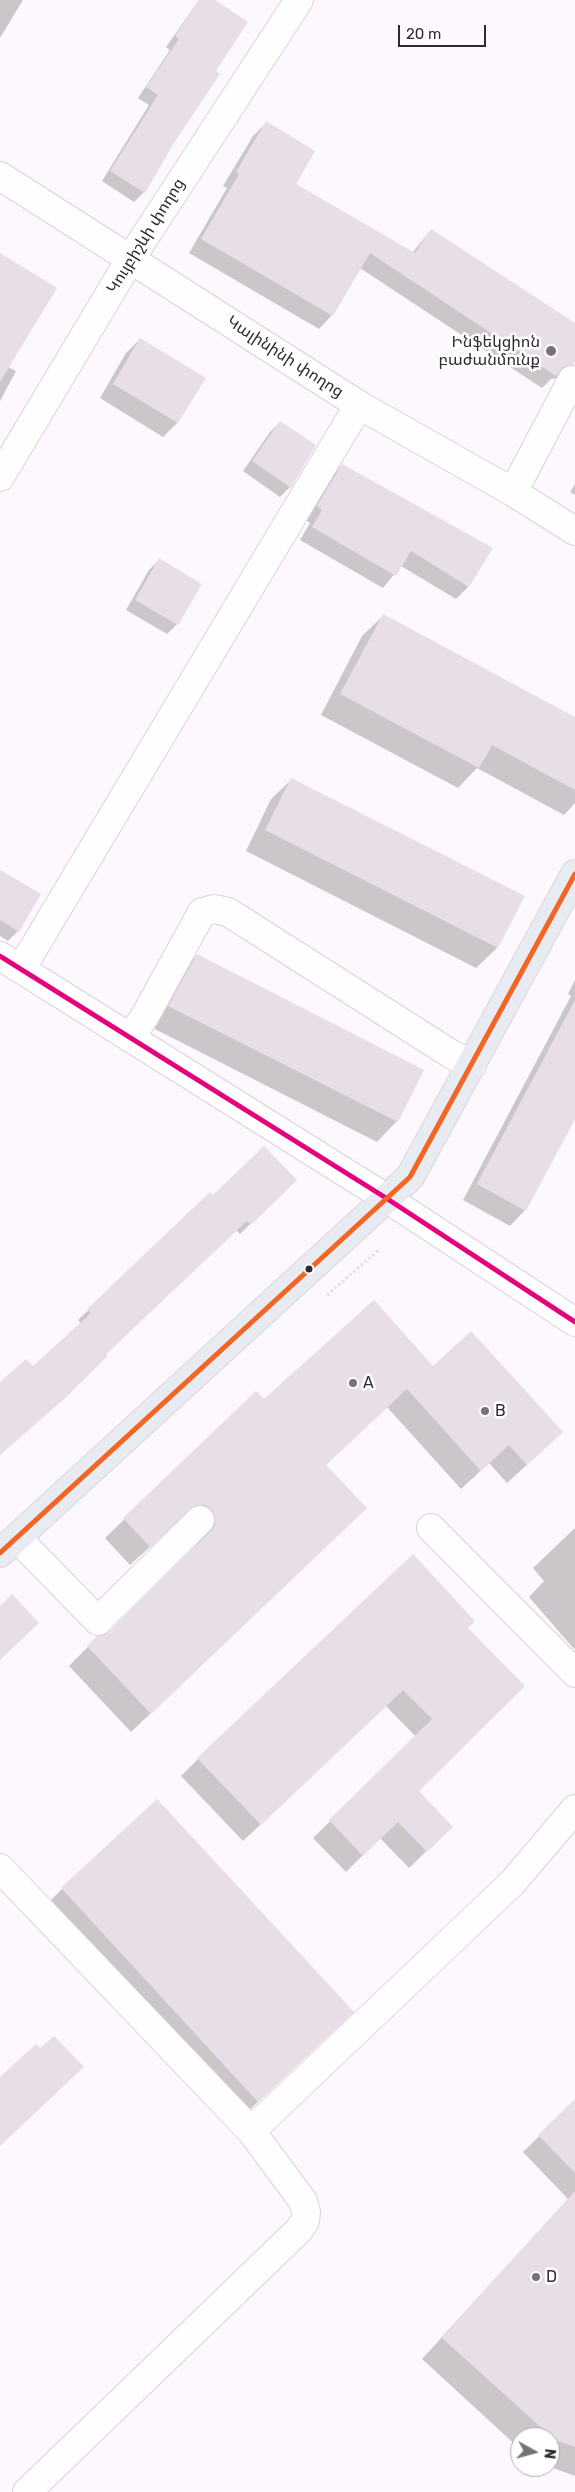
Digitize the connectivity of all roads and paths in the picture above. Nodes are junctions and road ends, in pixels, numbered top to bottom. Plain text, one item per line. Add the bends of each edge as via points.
1 (299, 0) edge
2 (0, 176) edge
3 (131, 258) junction
4 (572, 380) dead end
5 (360, 405) junction
6 (0, 477) edge
7 (513, 492) junction
8 (575, 531) edge
9 (575, 874) edge
10 (11, 963) edge
11 (130, 1038) junction
12 (472, 1065) junction
13 (386, 1198) junction
14 (575, 1322) edge
15 (200, 1520) dead end
16 (431, 1528) dead end
17 (8, 1545) edge
18 (575, 1673) edge
19 (575, 1809) edge
20 (0, 1868) edge
21 (251, 2131) junction
22 (27, 2492) edge

1 - 3 street, Կույբիշևի փողոց
2 - 3 street, Կալինինի փողոց
3 - 5 street, Կալինինի փողոց
3 - 6 street, Կույբիշևի փողոց
4 - 7 street
5 - 7 street, Կալինինի փողոց
5 - 10 street
7 - 8 street, Կալինինի փողոց
9 - 12 main road
10 - 11 street
11 - 12 street via 202,912 214,909 228,912
11 - 13 street
12 - 13 main road via 410,1177
13 - 14 street
13 - 17 main road
15 - 17 street via 98,1621
16 - 18 street
19 - 21 street via 512,1883
20 - 21 street
21 - 22 street via 302,2200 305,2221 291,2239

